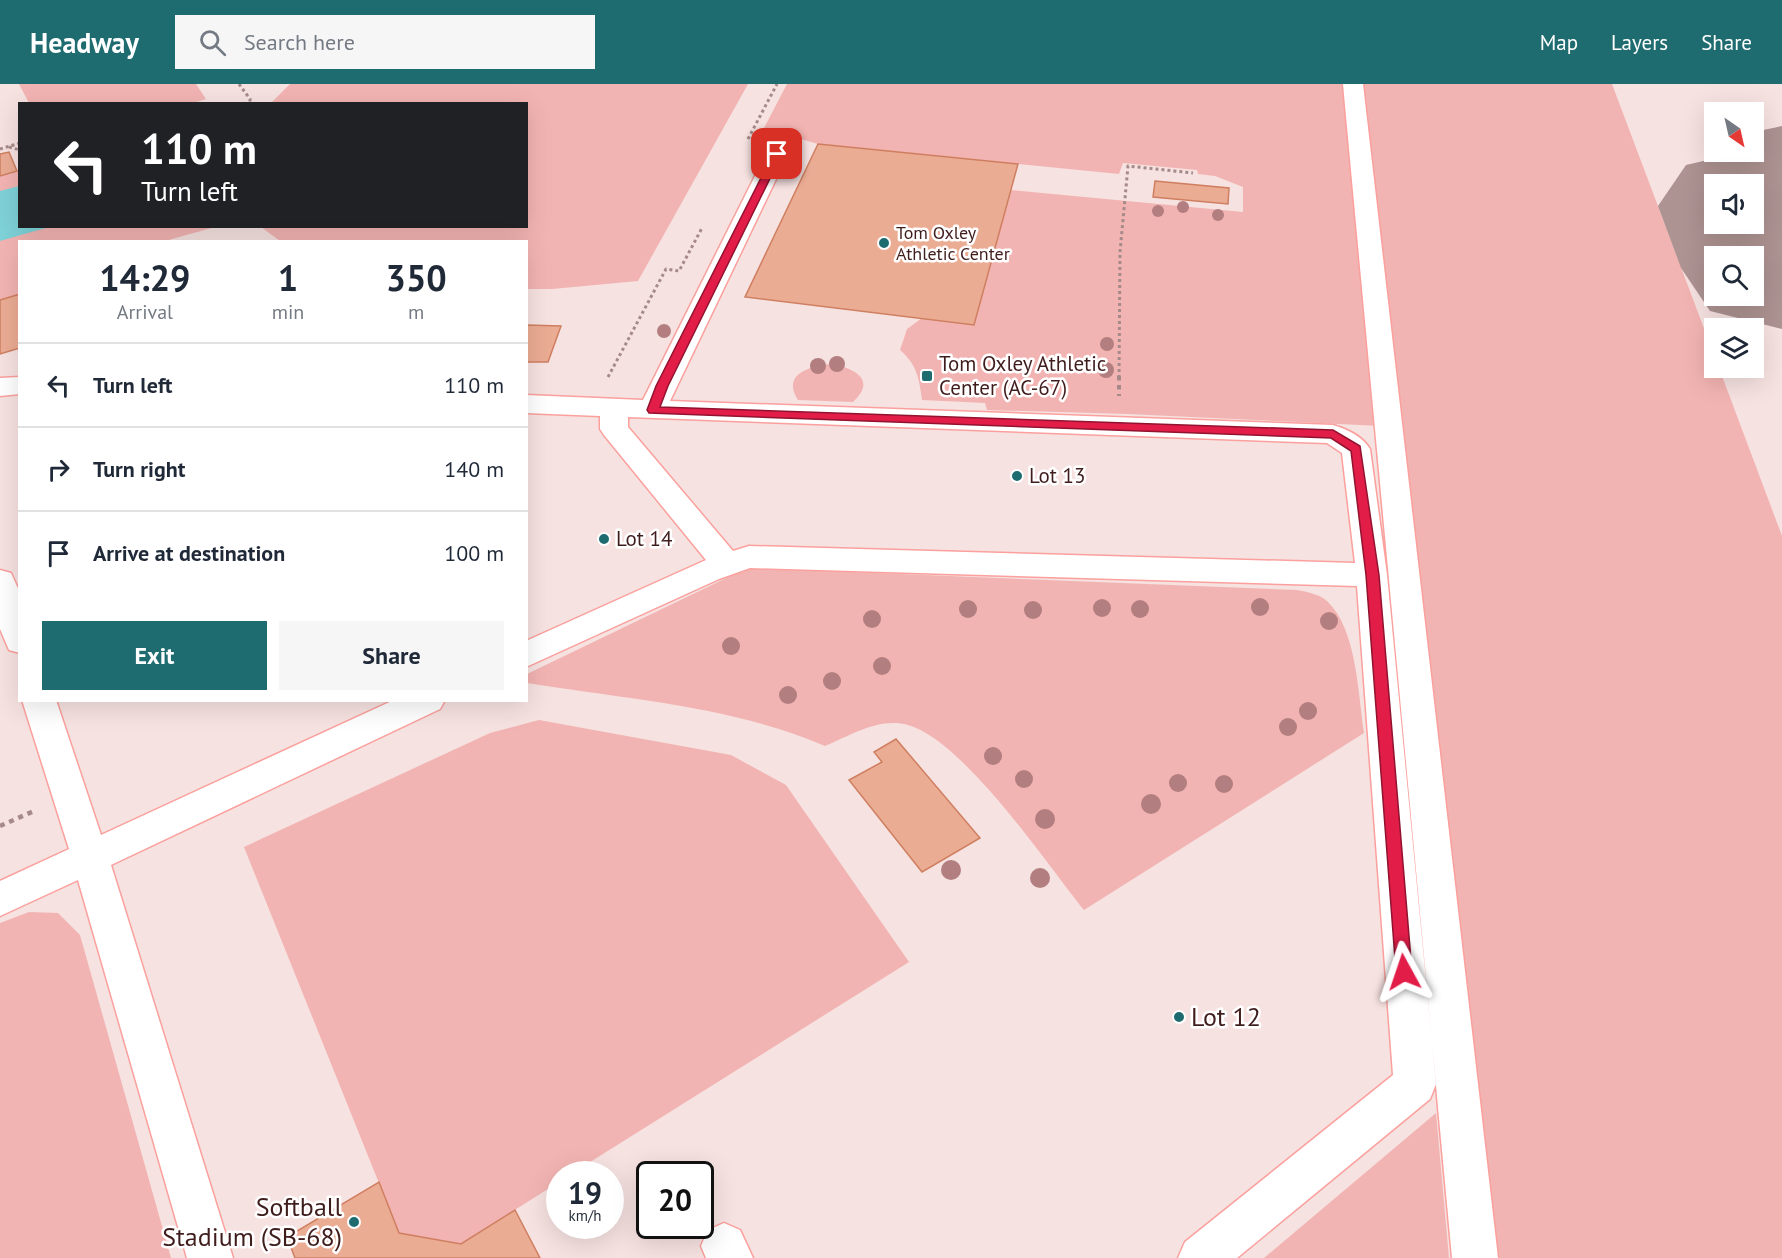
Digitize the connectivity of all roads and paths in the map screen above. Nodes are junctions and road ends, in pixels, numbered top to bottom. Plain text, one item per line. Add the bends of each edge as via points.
1 (239, 84) edge
2 (777, 84) edge
3 (1353, 84) edge
4 (250, 102) edge
5 (18, 144) edge
6 (744, 146) dead end
7 (8, 147) junction
8 (0, 150) edge
9 (18, 150) edge
10 (777, 154) dead end
11 (1193, 173) dead end
12 (706, 219) dead end
13 (18, 385) edge
14 (0, 387) edge
15 (528, 404) edge
16 (604, 408) junction
17 (653, 410) junction
18 (1120, 427) junction
19 (726, 563) junction
20 (1372, 575) junction
21 (0, 581) edge
22 (18, 635) edge
23 (528, 654) edge
24 (40, 702) edge
25 (424, 702) edge
26 (90, 857) junction
27 (0, 898) edge
28 (210, 1258) edge
29 (1202, 1258) edge
30 (1475, 1258) edge

1 - 4 path
2 - 6 path
3 - 30 lane
5 - 7 path
7 - 8 path
7 - 9 path
10 - 17 lane
11 - 18 path via 1128,166 1118,324
12 - 16 path via 679,271 666,269 601,388
13 - 14 lane
15 - 16 lane
16 - 17 lane
16 - 19 lane via 614,429
17 - 18 lane
18 - 20 lane via 1333,434 1347,441 1356,449
19 - 20 lane via 749,557
19 - 23 lane
20 - 29 lane via 1414,1084
21 - 22 lane
24 - 26 lane
25 - 26 lane
26 - 27 lane
26 - 28 lane

